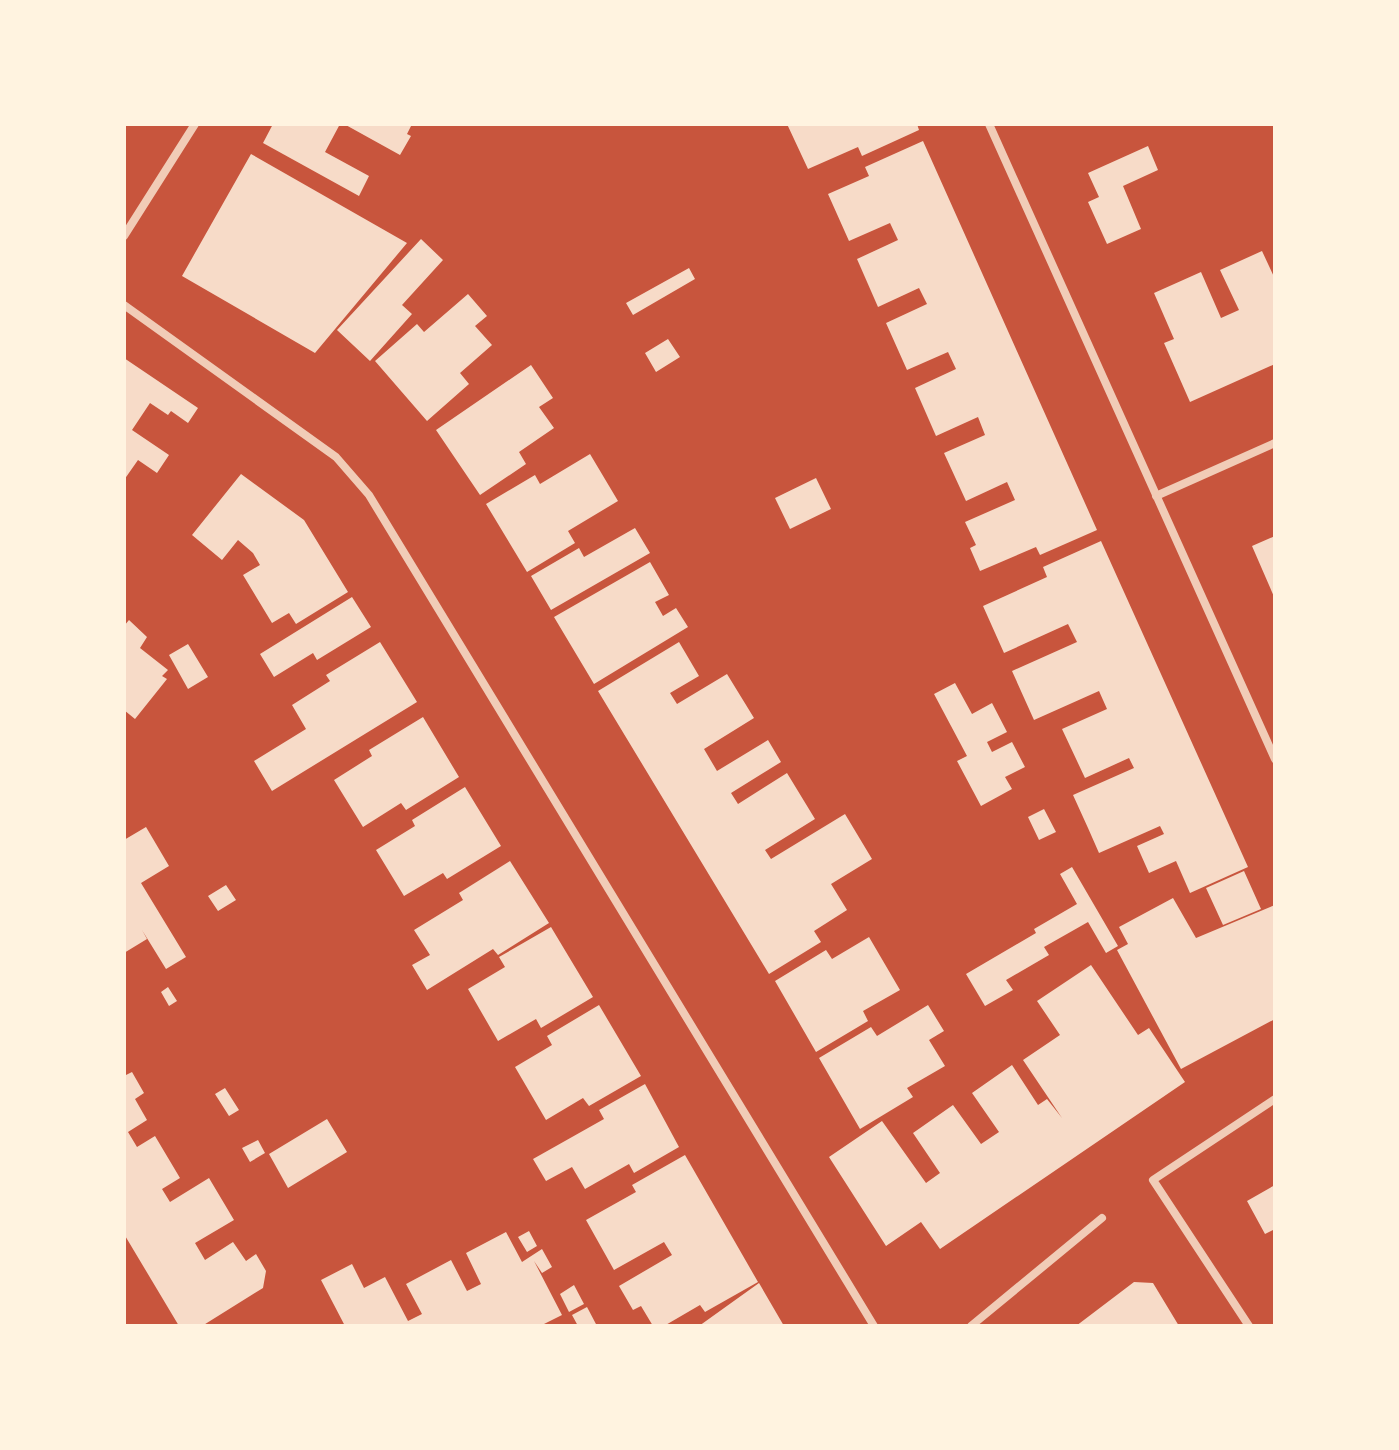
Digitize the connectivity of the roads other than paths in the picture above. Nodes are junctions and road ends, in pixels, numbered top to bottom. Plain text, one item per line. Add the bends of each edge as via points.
1 (195, 124) edge
2 (989, 124) edge
3 (124, 236) edge
4 (124, 305) edge
5 (1275, 443) edge
6 (1156, 496) junction
7 (1275, 759) edge
8 (1275, 1099) edge
9 (1102, 1218) dead end
10 (874, 1326) edge
11 (971, 1326) edge
12 (1249, 1326) edge

1 - 3 street
2 - 6 street
4 - 10 street via 336,457 369,495
5 - 6 street
6 - 7 street
8 - 12 street via 1153,1180
9 - 11 street

